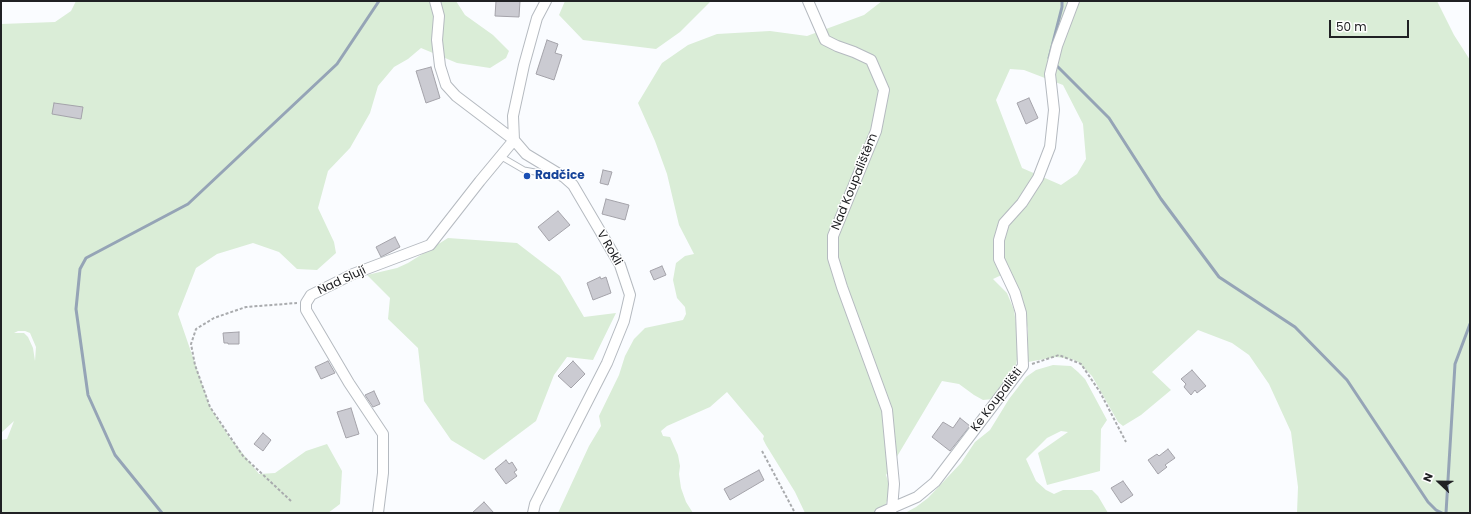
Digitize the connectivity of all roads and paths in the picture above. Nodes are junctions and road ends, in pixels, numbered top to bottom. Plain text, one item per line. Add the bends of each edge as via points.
1 (435, 1) edge
2 (546, 1) edge
3 (808, 1) edge
4 (1074, 1) edge
5 (514, 140) junction
6 (500, 156) junction
7 (564, 177) junction
8 (306, 303) junction
9 (1023, 366) junction
10 (1126, 442) dead end
11 (762, 451) dead end
12 (291, 501) dead end
13 (892, 509) junction
14 (378, 513) edge
15 (532, 513) edge
16 (795, 513) edge
17 (880, 513) edge

1 - 5 street, V Rokli via 439,16 437,40 440,66 446,85 456,96
2 - 5 street via 537,18 524,65 513,116
3 - 13 street, Nad Koupalištěm via 825,40 871,60 884,90 876,130 833,236 833,258 887,410 894,484
4 - 9 street, Ke Koupališti via 1050,74 1054,110 1050,147 1038,178 1022,203 1004,223 999,240 999,259 1021,313
5 - 6 street, Nad Slují
5 - 7 street, V Rokli via 526,154
6 - 7 lane via 524,170
6 - 8 street, Nad Slují via 430,245 353,274 311,296
7 - 15 street, V Rokli via 573,185 620,265 630,296 624,321 606,363
8 - 12 path via 246,307 214,318 196,329 191,344 195,365 210,407 243,456
8 - 14 street, Nad Slují via 306,310 383,434
9 - 10 path via 1059,355 1081,364 1100,392
9 - 13 street, Ke Koupališti via 935,482 917,497
11 - 16 path
13 - 17 street, Ke Koupališti

